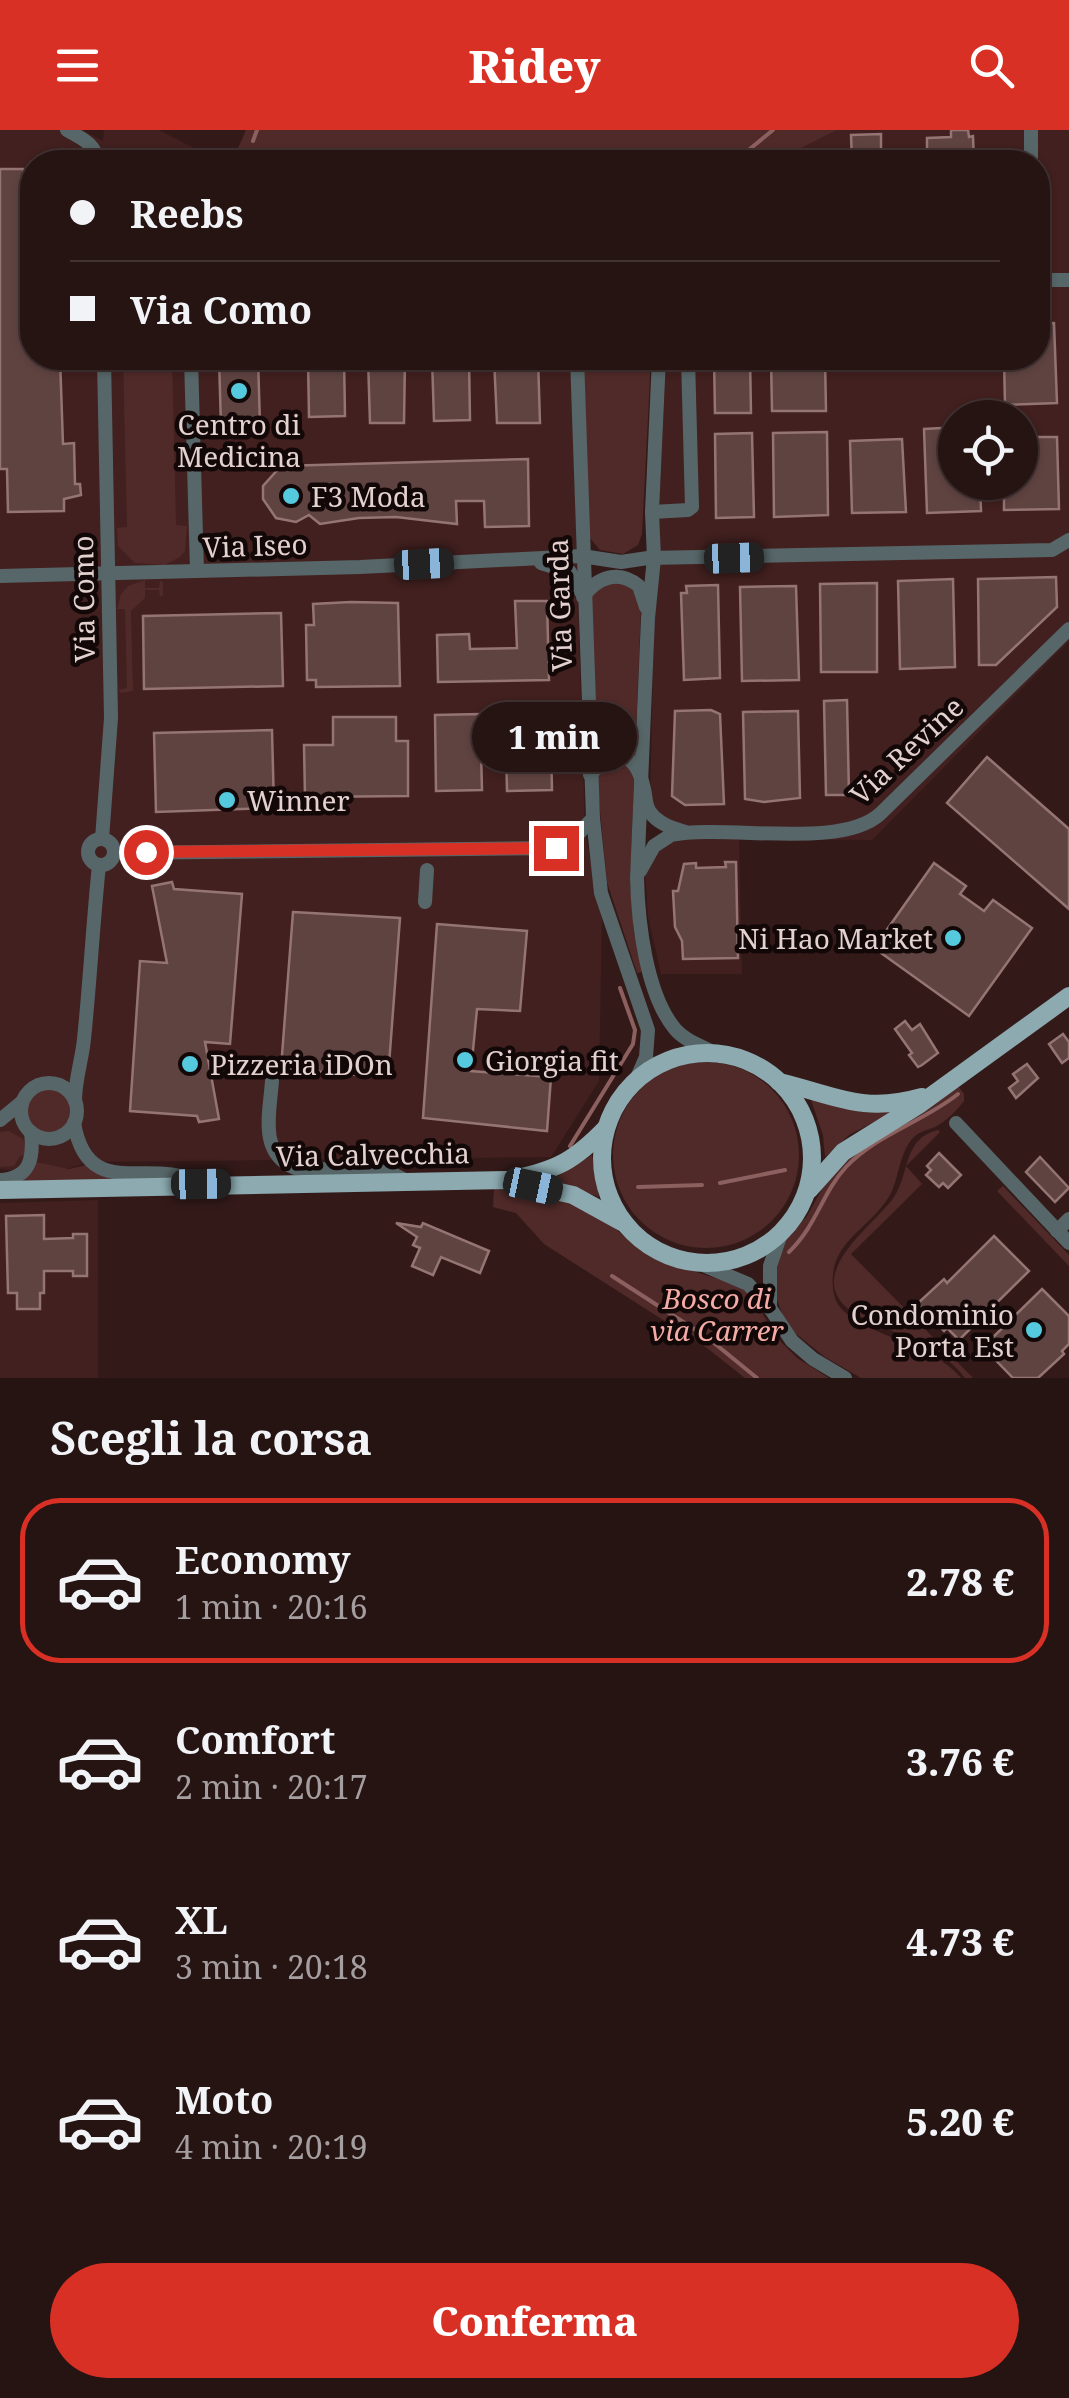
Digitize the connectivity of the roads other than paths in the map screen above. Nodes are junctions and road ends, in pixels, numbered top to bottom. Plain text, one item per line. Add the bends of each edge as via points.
1 (66, 130) edge
2 (96, 150) edge
3 (104, 370) edge
4 (191, 370) edge
5 (576, 370) edge
6 (658, 370) edge
7 (688, 370) edge
8 (652, 519) junction
9 (582, 534) junction
10 (1069, 540) edge
11 (1052, 550) junction
12 (582, 556) junction
13 (1069, 556) edge
14 (654, 558) junction
15 (512, 560) junction
16 (617, 562) junction
17 (196, 571) junction
18 (108, 573) junction
19 (0, 576) edge
20 (583, 597) junction
21 (648, 618) junction
22 (1069, 629) edge
23 (590, 775) junction
24 (642, 781) junction
25 (593, 818) junction
26 (686, 832) junction
27 (102, 840) junction
28 (114, 852) junction
29 (99, 866) junction
30 (427, 870) dead end
31 (637, 896) junction
32 (425, 902) dead end
33 (1069, 996) edge
34 (716, 1053) junction
35 (82, 1056) junction
36 (636, 1080) junction
37 (272, 1081) dead end
38 (779, 1082) junction
39 (48, 1083) junction
40 (932, 1094) junction
41 (75, 1101) junction
42 (22, 1102) junction
43 (0, 1120) edge
44 (74, 1123) junction
45 (956, 1123) dead end
46 (0, 1128) edge
47 (607, 1128) junction
48 (29, 1130) junction
49 (0, 1180) edge
50 (506, 1180) junction
51 (408, 1181) junction
52 (201, 1184) junction
53 (0, 1190) edge
54 (805, 1194) junction
55 (1069, 1219) edge
56 (627, 1224) junction
57 (782, 1231) junction
58 (1057, 1231) junction
59 (1069, 1243) edge
60 (696, 1262) junction
61 (770, 1308) junction
62 (845, 1378) edge

1 - 2 street
3 - 18 street, Via Como
4 - 17 street
5 - 9 street, Via Garda
6 - 8 street
7 - 8 street via 692,507
8 - 14 street
8 - 16 street via 642,550
9 - 12 street, Via Garda
9 - 16 street via 594,553
10 - 11 street, Via Iseo
11 - 13 street
11 - 14 street, Via Iseo
12 - 15 street, Via Iseo
12 - 16 street, Via Iseo
12 - 20 street, Via Garda
14 - 16 street, Via Iseo
14 - 21 street
15 - 17 street, Via Iseo
15 - 20 street, Via Iseo via 564,568
17 - 18 street, Via Iseo
18 - 19 street, Via Iseo
18 - 27 street, Via Como via 111,718
20 - 21 street via 608,577 632,580 644,594
20 - 23 street, Via Garda
21 - 24 street
22 - 26 street, Via Revine via 861,827
23 - 24 street via 604,759 620,756
23 - 25 street, Via Garda
24 - 26 street via 648,810
24 - 31 street
25 - 28 street via 556,848
25 - 36 street, Via Garda via 601,893 648,1030
26 - 31 street via 661,840 646,855
27 - 28 street
27 - 29 street, Via Como via 88,851
28 - 29 street
29 - 35 street, Via Como
30 - 32 street
31 - 34 street via 647,959 666,1015 682,1035
33 - 40 main road
34 - 36 main road via 670,1060
34 - 38 main road via 746,1061
35 - 39 street
35 - 41 street, Via Como
36 - 47 main road
37 - 51 street via 268,1138 285,1164 389,1172
38 - 40 main road via 856,1104
38 - 54 main road via 809,1134
39 - 41 street via 63,1086
39 - 42 street
40 - 54 main road via 843,1152
41 - 44 street, Via Como
42 - 43 street
42 - 48 street
44 - 48 street via 54,1138
44 - 52 street via 82,1154 102,1170 174,1175
45 - 58 street
46 - 48 street
47 - 50 main road, Via Calvecchia via 574,1160
47 - 56 main road via 606,1182
48 - 49 street via 28,1168
50 - 51 main road, Via Calvecchia
50 - 56 main road, Via Calvecchia via 573,1195
51 - 52 main road, Via Calvecchia
52 - 53 main road, Via Calvecchia
54 - 57 main road
55 - 58 street
56 - 60 main road via 659,1250
57 - 60 main road via 744,1256
57 - 61 street via 770,1266
58 - 59 street
60 - 61 street via 748,1284
61 - 62 street via 792,1341

